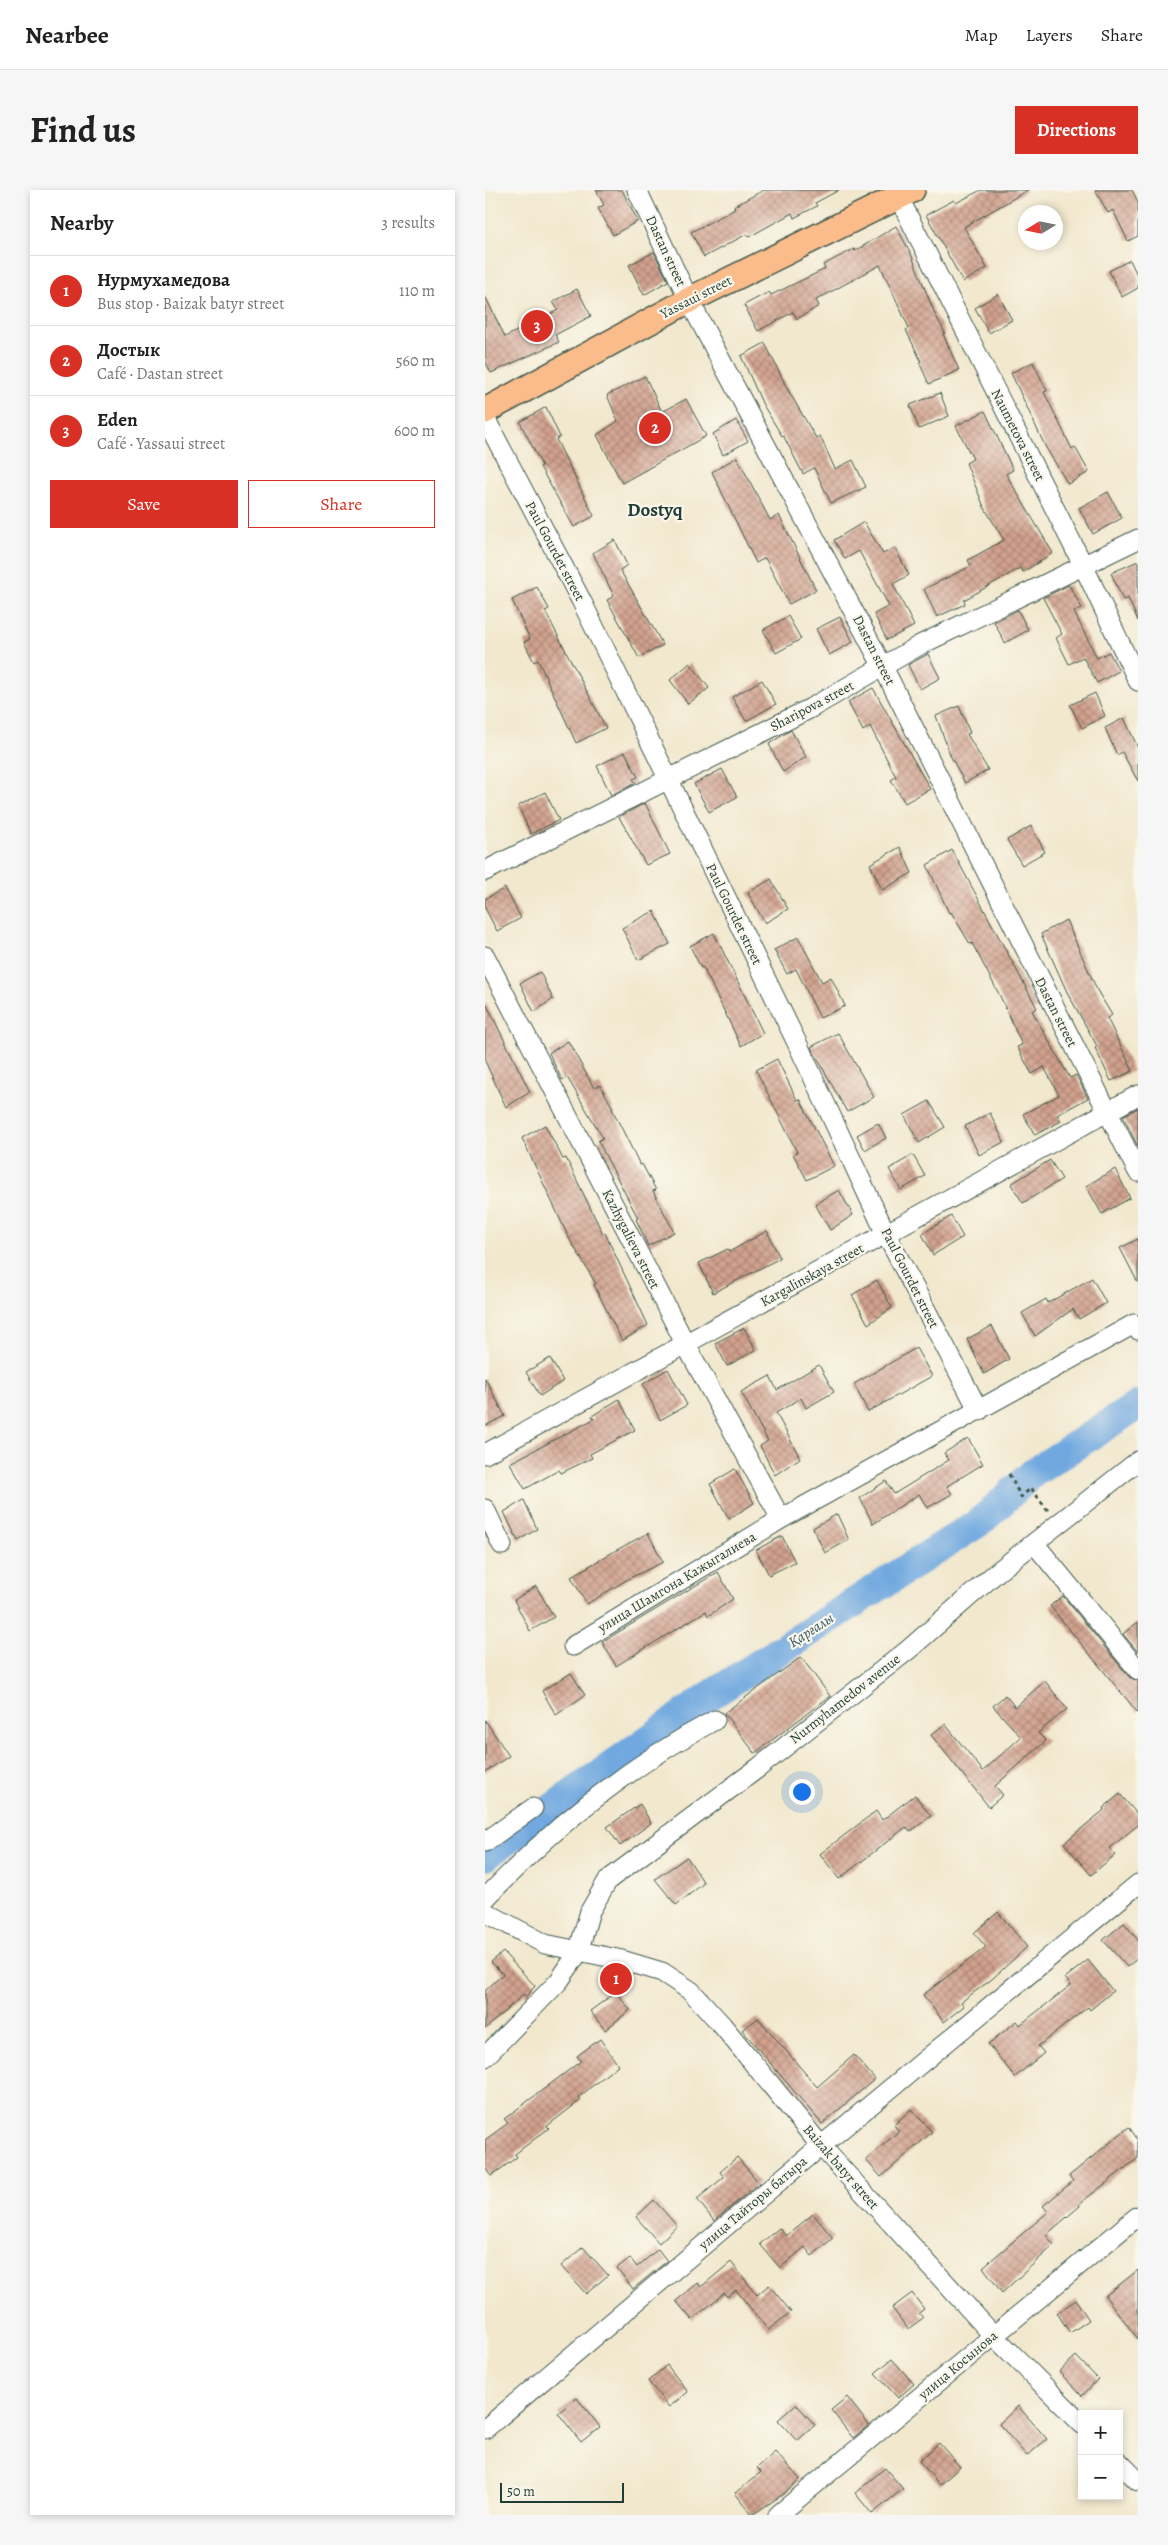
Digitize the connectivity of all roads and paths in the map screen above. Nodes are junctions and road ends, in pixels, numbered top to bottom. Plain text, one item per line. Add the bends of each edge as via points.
1 (637, 190) edge
2 (902, 192) edge
3 (689, 300) junction
4 (485, 411) edge
5 (485, 418) edge
6 (1138, 539) edge
7 (1083, 565) junction
8 (883, 667) junction
9 (1138, 681) edge
10 (668, 780) junction
11 (485, 871) edge
12 (485, 956) edge
13 (1138, 1095) edge
14 (1107, 1112) junction
15 (1138, 1172) edge
16 (886, 1234) junction
17 (1138, 1330) edge
18 (686, 1346) junction
19 (979, 1412) junction
20 (485, 1454) edge
21 (1138, 1461) edge
22 (1009, 1474) dead end
23 (485, 1509) edge
24 (1051, 1516) dead end
25 (781, 1519) junction
26 (1034, 1543) junction
27 (502, 1545) dead end
28 (573, 1646) dead end
29 (1138, 1670) edge
30 (715, 1720) dead end
31 (533, 1808) dead end
32 (485, 1842) edge
33 (1138, 1884) edge
34 (485, 1899) edge
35 (485, 1912) edge
36 (578, 1953) junction
37 (485, 2057) edge
38 (821, 2146) junction
39 (1138, 2216) edge
40 (993, 2335) junction
41 (1078, 2420) edge
42 (485, 2429) edge
43 (1123, 2466) edge
44 (1138, 2481) edge
45 (778, 2515) edge

1 - 3 street, Dastan street
2 - 3 main road, Yassaui street
2 - 7 street, Naumetova street
3 - 4 main road, Yassaui street
3 - 8 street, Dastan street
5 - 10 street, Paul Gourdet street via 581,600
6 - 7 street, Sharipova street
7 - 8 street, Sharipova street
7 - 9 street, Naumetova street
8 - 10 street, Sharipova street via 811,708
8 - 14 street, Dastan street
10 - 11 street, Sharipova street
10 - 16 street, Paul Gourdet street via 799,1046
12 - 18 street, Kazhygalieva street
13 - 14 street, Kargalinskaya street
14 - 15 street, Dastan street
14 - 16 street, Kargalinskaya street
16 - 18 street, Kargalinskaya street
16 - 19 street, Paul Gourdet street
17 - 19 street via 1134,1324
18 - 20 street, Kargalinskaya street
18 - 25 street, Kazhygalieva street
19 - 25 street
21 - 26 street, Nurmyhamedov avenue
22 - 24 path via 1021,1497 1031,1488
23 - 27 street
25 - 28 street, улица Шамгона Кажыгалиева
26 - 29 street
26 - 36 street, Nurmyhamedov avenue via 908,1650 608,1880 590,1911
30 - 34 street via 670,1744 592,1799
31 - 32 street
33 - 38 street, улица Тайторы батыра
35 - 36 street, Baizak batyr street via 545,1944
36 - 37 street, Nurmyhamedov avenue via 559,1981
36 - 38 street, Baizak batyr street via 622,1960 662,1972 691,1991
38 - 40 street, Baizak batyr street
38 - 42 street, улица Тайторы батыра
39 - 40 street, улица Косынова
40 - 41 street, Baizak batyr street
40 - 45 street, улица Косынова
43 - 44 street

